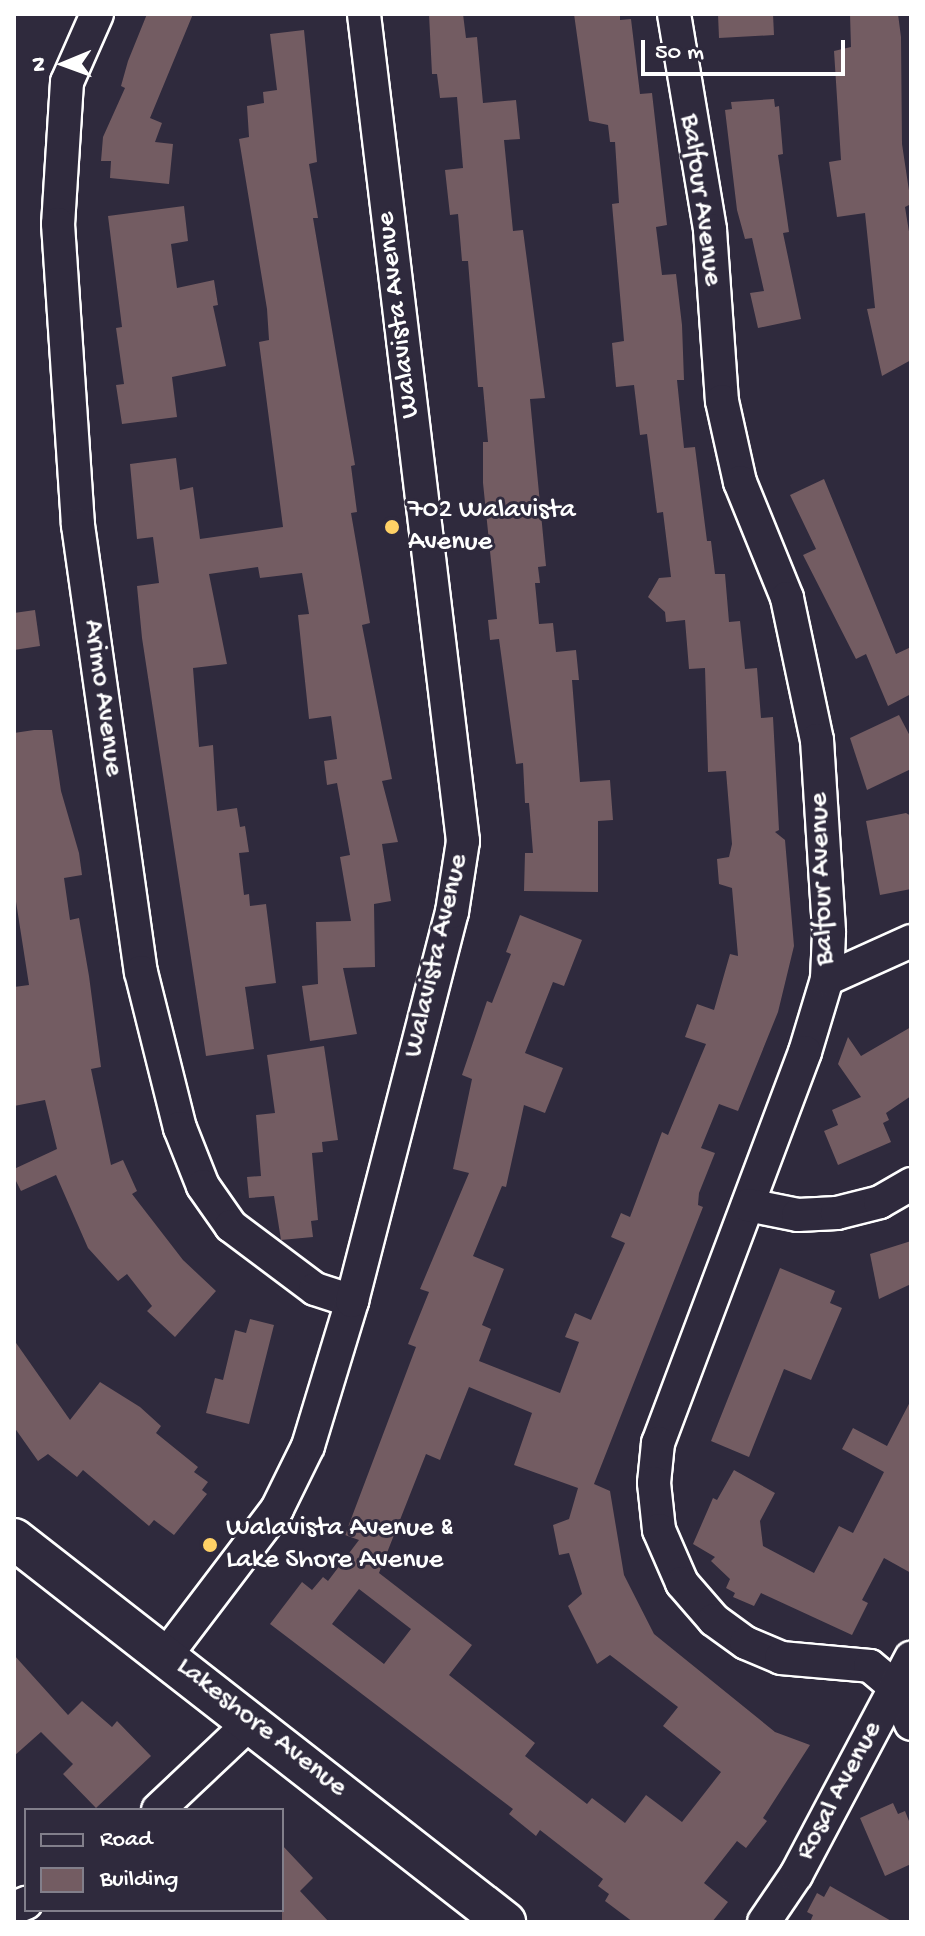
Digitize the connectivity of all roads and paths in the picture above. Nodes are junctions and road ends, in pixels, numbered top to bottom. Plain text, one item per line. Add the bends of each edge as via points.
1 (97, 14) edge
2 (364, 14) edge
3 (674, 14) edge
4 (911, 941) edge
5 (827, 979) junction
6 (911, 1184) edge
7 (748, 1205) junction
8 (352, 1301) junction
9 (14, 1539) edge
10 (167, 1654) junction
11 (911, 1658) edge
12 (895, 1687) junction
13 (251, 1722) junction
14 (911, 1724) edge
15 (160, 1808) edge
16 (505, 1922) edge
17 (764, 1922) edge

1 - 8 street, Arimo Avenue via 67,82 58,224 78,525 141,972 180,1128 203,1186 231,1226 315,1289
2 - 8 street, Walavista Avenue via 463,841 452,912
3 - 5 street, Balfour Avenue via 710,230 722,401 740,482 787,598 817,740
4 - 5 street
5 - 7 street, Balfour Avenue
6 - 7 street via 880,1202 837,1213 798,1215
7 - 12 street, Balfour Avenue via 658,1443 654,1483 659,1530 682,1583 714,1620 746,1643 781,1658 870,1666
8 - 10 street, Walavista Avenue via 308,1446 277,1509
9 - 10 street, Lakeshore Avenue
10 - 13 street, Lakeshore Avenue
11 - 12 street, Rosal Avenue
12 - 14 street
12 - 17 street, Rosal Avenue via 796,1875
13 - 15 street
13 - 16 street, Lakeshore Avenue

